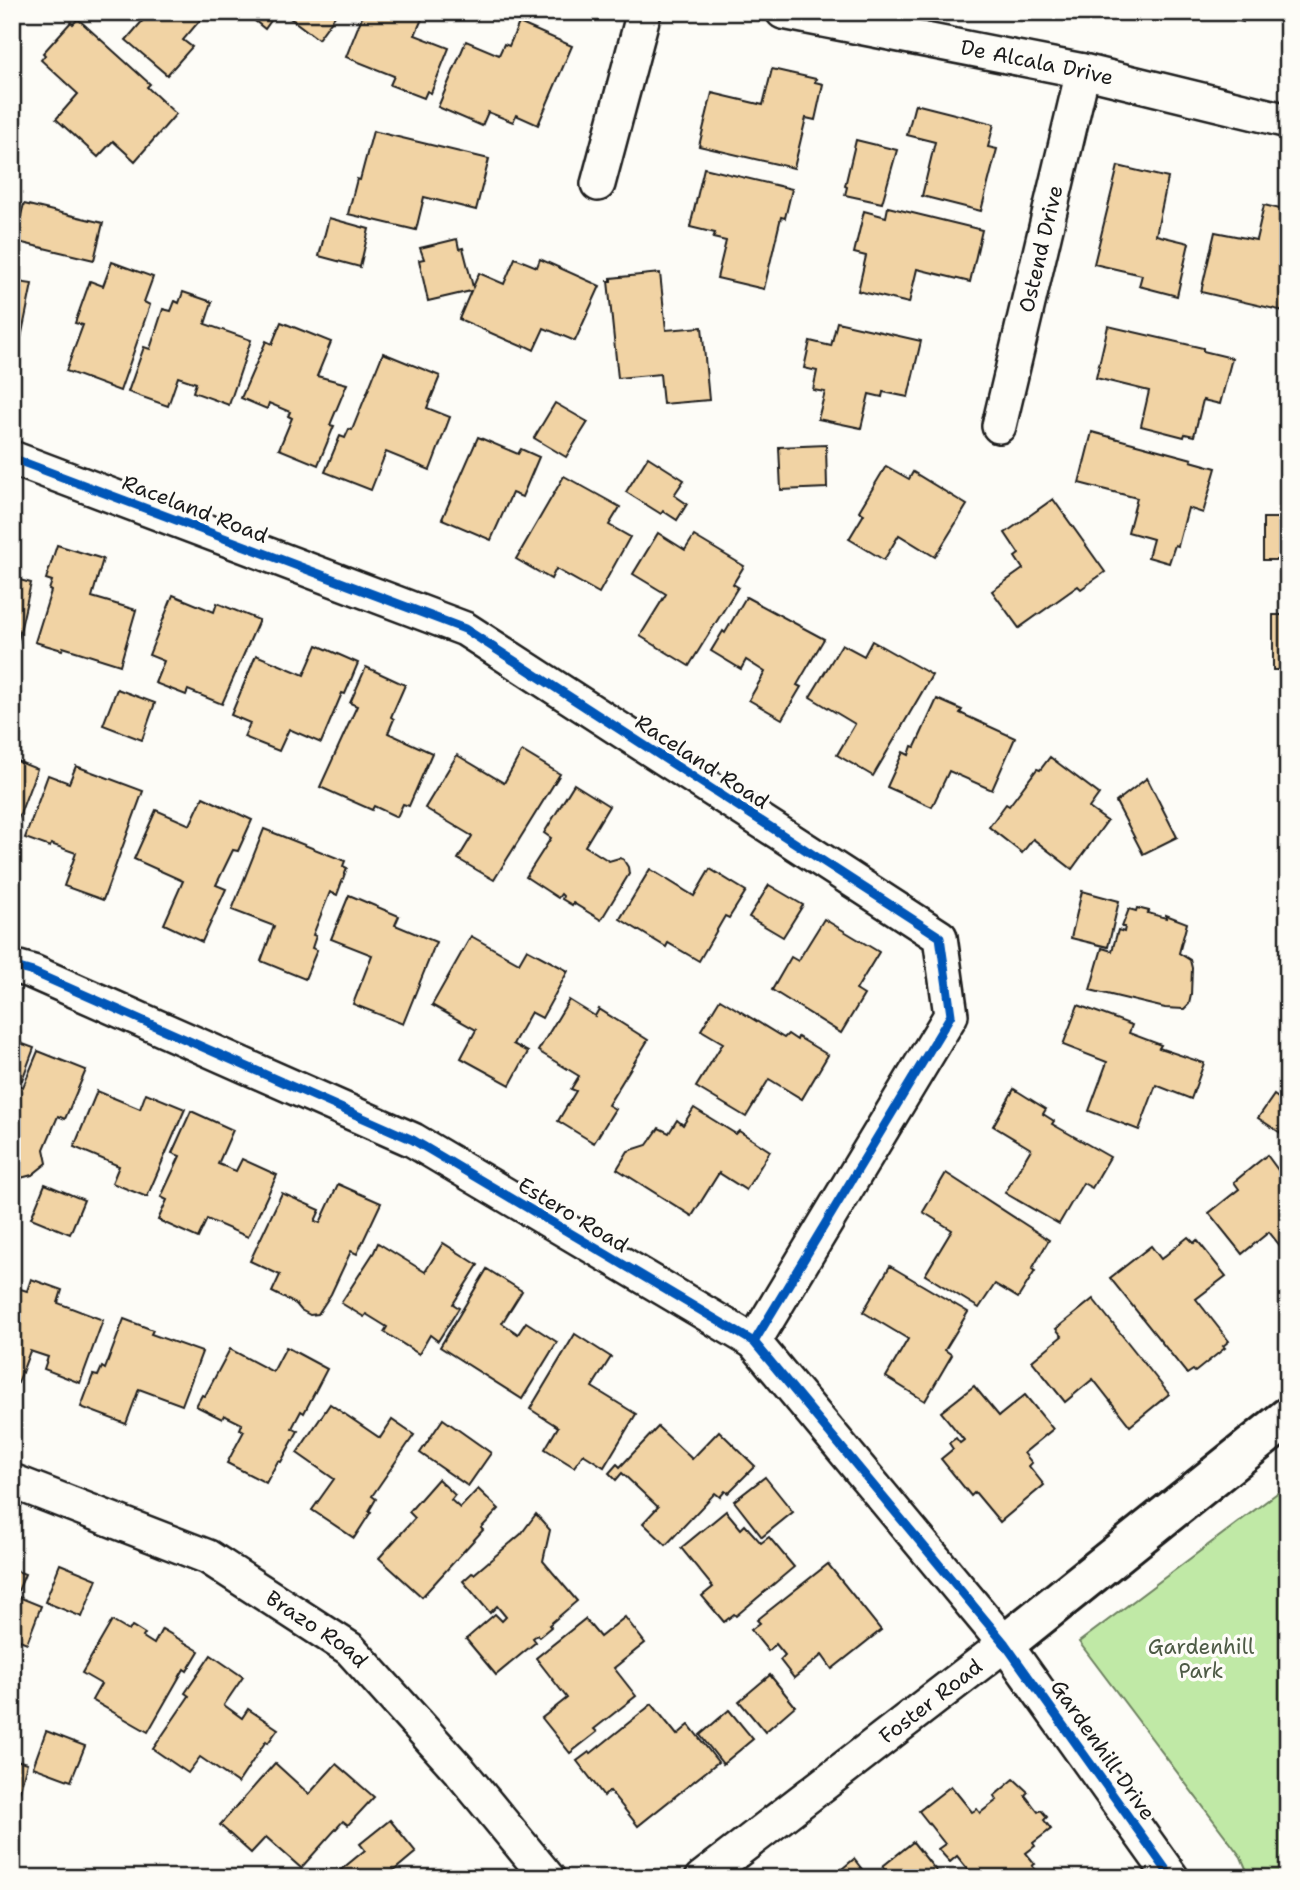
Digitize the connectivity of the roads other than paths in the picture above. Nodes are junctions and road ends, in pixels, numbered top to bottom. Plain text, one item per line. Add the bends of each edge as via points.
1 (643, 12) edge
2 (783, 12) edge
3 (1083, 72) junction
4 (1288, 121) edge
5 (598, 184) dead end
6 (999, 426) dead end
7 (12, 458) edge
8 (12, 966) edge
9 (754, 1342) junction
10 (1288, 1417) edge
11 (12, 1481) edge
12 (1005, 1644) junction
13 (548, 1878) edge
14 (702, 1878) edge
15 (1172, 1878) edge

1 - 5 street
2 - 3 street, De Alcala Drive
3 - 4 street, De Alcala Drive
3 - 6 street, Ostend Drive
7 - 9 street, Raceland Road via 465,629 940,937 951,1015
8 - 9 street, Estero Road via 413,1140
9 - 12 street, Estero Road
10 - 12 street, Foster Road
11 - 13 street, Brazo Road via 208,1557 350,1649
12 - 14 street, Foster Road
12 - 15 street, Gardenhill Drive

